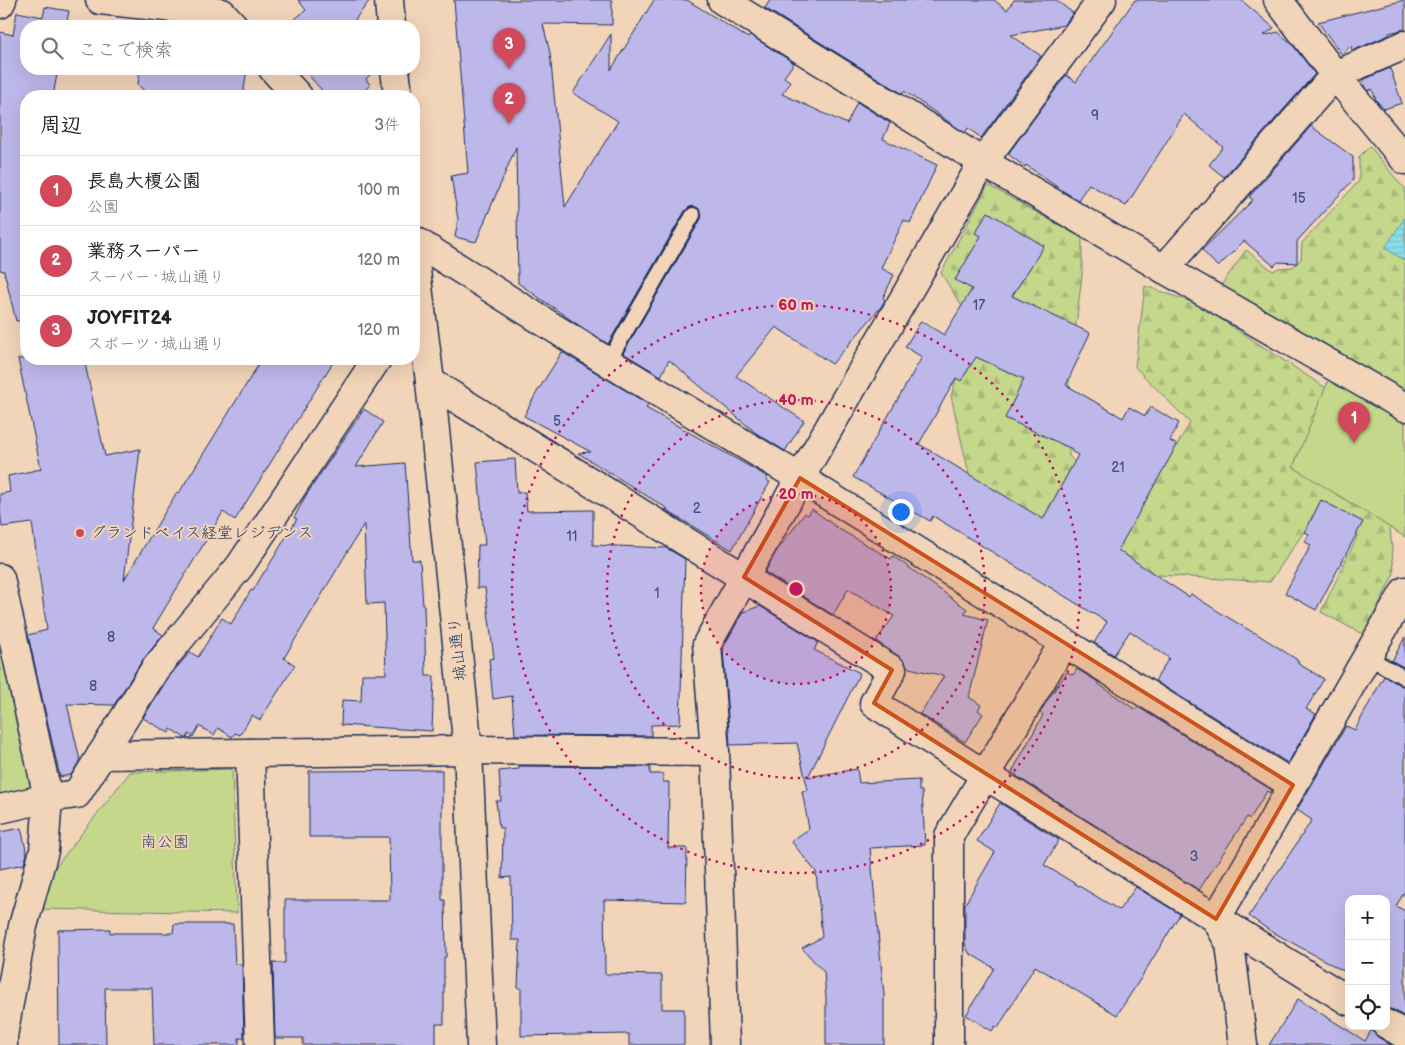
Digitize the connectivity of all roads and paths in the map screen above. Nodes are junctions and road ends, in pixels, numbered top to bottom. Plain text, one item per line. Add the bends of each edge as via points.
1 (2, 0) edge
2 (100, 0) edge
3 (389, 0) edge
4 (722, 0) edge
5 (1102, 0) edge
6 (1278, 0) edge
7 (0, 4) edge
8 (228, 20) edge
9 (391, 20) edge
10 (1405, 45) edge
11 (278, 75) edge
12 (396, 75) edge
13 (1335, 75) junction
14 (292, 90) edge
15 (398, 90) edge
16 (1405, 160) edge
17 (983, 162) junction
18 (693, 215) dead end
19 (420, 244) edge
20 (1164, 269) junction
21 (420, 317) edge
22 (608, 362) junction
23 (373, 365) edge
24 (430, 382) junction
25 (1405, 407) edge
26 (800, 478) junction
27 (744, 577) junction
28 (0, 578) edge
29 (1405, 591) edge
30 (1064, 642) junction
31 (1366, 656) junction
32 (1405, 678) edge
33 (468, 750) junction
34 (715, 752) junction
35 (250, 753) junction
36 (101, 755) junction
37 (985, 775) junction
38 (1293, 785) junction
39 (48, 798) junction
40 (0, 809) edge
41 (1216, 919) junction
42 (1345, 998) edge
43 (1390, 1026) edge
44 (1405, 1035) edge
45 (3, 1045) edge
46 (260, 1045) edge
47 (481, 1045) edge
48 (725, 1045) edge
49 (948, 1045) edge
50 (1243, 1045) edge

1 - 7 street
2 - 8 street via 222,13
3 - 9 street
4 - 17 street
5 - 17 street
6 - 13 street
10 - 13 street
11 - 14 street
12 - 15 street
13 - 16 street
13 - 20 street
17 - 20 street
17 - 26 street
18 - 22 lane
19 - 22 street
20 - 25 street
21 - 24 street, 城山通り
22 - 26 street
23 - 36 street via 240,566 155,669
24 - 27 street
24 - 33 street, 城山通り
26 - 27 street
26 - 30 street
27 - 34 street via 707,644
27 - 37 street via 892,670 874,703
28 - 39 street
29 - 31 street
30 - 37 street
30 - 38 street
31 - 32 lane
31 - 38 street
33 - 34 street
33 - 35 street
33 - 47 street, 城山通り
34 - 48 street
35 - 36 street
35 - 46 street
36 - 39 street via 76,794
37 - 41 street
37 - 49 street via 949,836
38 - 41 street
39 - 40 street
39 - 45 street via 44,851 23,926
41 - 42 street
41 - 50 street via 1230,944
43 - 44 street

